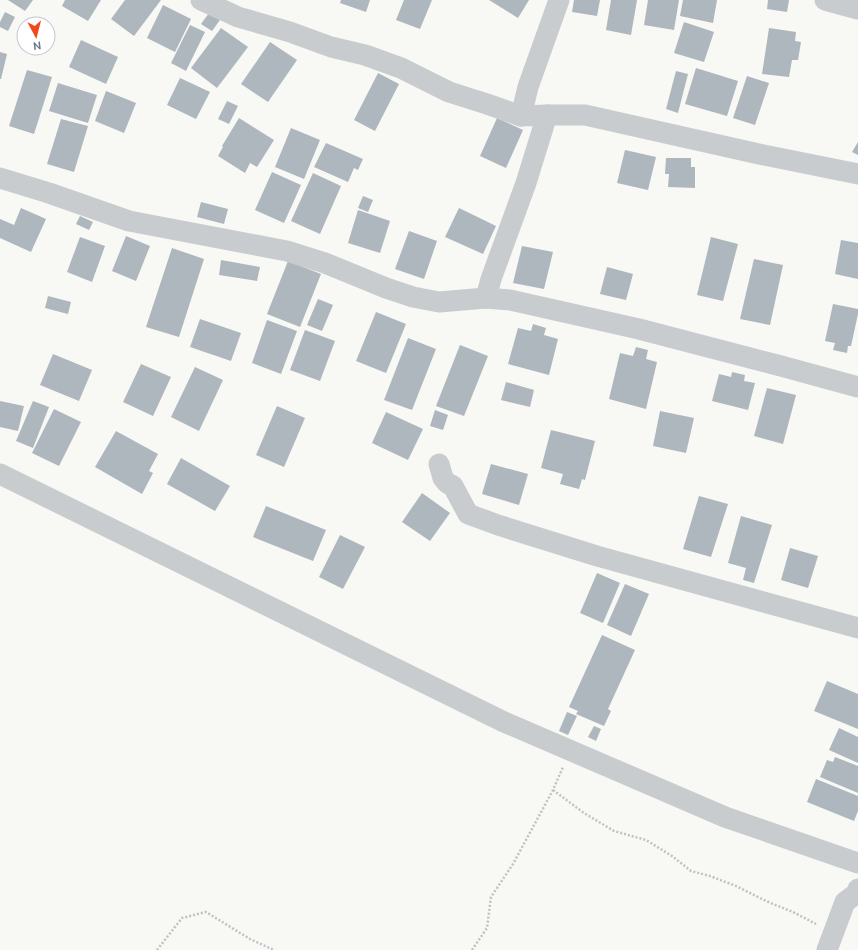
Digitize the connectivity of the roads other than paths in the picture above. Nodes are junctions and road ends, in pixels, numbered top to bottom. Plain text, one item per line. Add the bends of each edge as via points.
1 (201, 0) edge
2 (560, 0) edge
3 (825, 0) edge
4 (858, 9) edge
5 (547, 115) junction
6 (521, 116) junction
7 (858, 174) edge
8 (0, 178) edge
9 (486, 298) junction
10 (858, 388) edge
11 (439, 464) dead end
12 (0, 474) edge
13 (858, 628) edge
14 (858, 863) edge
15 (858, 889) edge
16 (828, 946) edge

1 - 6 street via 238,17 401,68 449,92
2 - 6 street via 528,87
3 - 4 street
5 - 6 street
5 - 7 street via 585,115
5 - 9 street
8 - 9 street via 129,221 288,251 413,297 439,302
9 - 10 street via 510,300 639,329
11 - 13 street via 444,478 453,486 468,514 597,556
12 - 14 street via 502,720 725,817
15 - 16 street via 857,893 845,902

